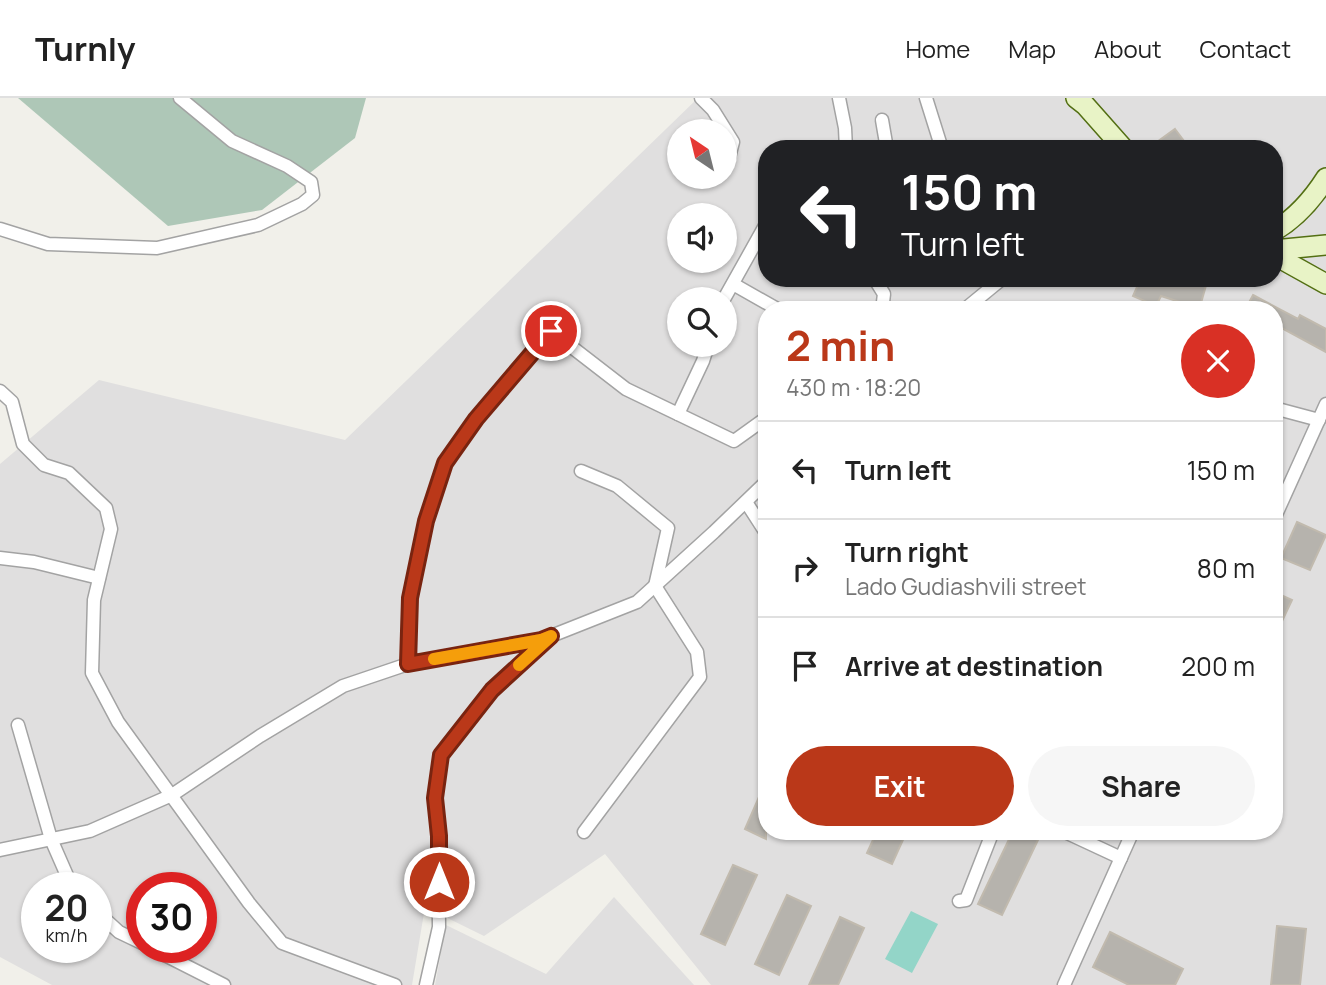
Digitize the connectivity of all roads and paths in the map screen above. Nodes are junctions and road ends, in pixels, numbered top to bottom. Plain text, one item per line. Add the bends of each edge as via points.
1 (180, 98) edge
2 (701, 98) edge
3 (839, 98) edge
4 (926, 98) edge
5 (1076, 98) edge
6 (719, 119) edge
7 (882, 120) dead end
8 (846, 140) edge
9 (885, 140) edge
10 (939, 140) edge
11 (1116, 140) edge
12 (1326, 178) edge
13 (1283, 226) edge
14 (0, 229) edge
15 (758, 239) edge
16 (1326, 245) edge
17 (1283, 249) edge
18 (1283, 260) edge
19 (733, 284) junction
20 (1326, 284) edge
21 (731, 287) edge
22 (880, 287) edge
23 (885, 287) edge
24 (988, 287) edge
25 (884, 294) junction
26 (763, 301) edge
27 (883, 301) edge
28 (973, 301) edge
29 (704, 357) edge
30 (0, 391) edge
31 (1326, 404) edge
32 (1283, 410) edge
33 (678, 414) junction
34 (1319, 420) junction
35 (758, 424) edge
36 (581, 471) dead end
37 (758, 490) edge
38 (1283, 499) edge
39 (746, 502) junction
40 (758, 521) edge
41 (0, 558) edge
42 (99, 578) junction
43 (655, 586) junction
44 (551, 636) junction
45 (408, 664) junction
46 (18, 725) dead end
47 (172, 795) junction
48 (584, 832) dead end
49 (51, 839) junction
50 (989, 840) edge
51 (1082, 840) edge
52 (1129, 840) edge
53 (0, 850) edge
54 (1121, 858) junction
55 (65, 872) edge
56 (958, 901) dead end
57 (181, 963) edge
58 (224, 985) edge
59 (395, 985) edge
60 (426, 985) edge
61 (1063, 985) edge

1 - 14 street via 232,141 311,182 313,195 258,225 157,248 48,244
2 - 6 street
3 - 8 street
4 - 10 street
5 - 11 main road
7 - 9 street
12 - 13 main road via 1303,209
15 - 19 street
16 - 17 main road
18 - 20 main road
19 - 21 street
19 - 26 street
22 - 25 street
23 - 25 street
24 - 28 street
25 - 27 street
29 - 33 street
30 - 42 street via 12,402 23,444 44,465 69,473 106,508 111,529
31 - 34 street
32 - 34 street
33 - 35 street via 734,441
33 - 45 street via 626,389 551,331 445,463 426,521 410,598
34 - 38 street
36 - 43 street via 617,486 668,528
37 - 39 street
39 - 40 street
39 - 43 street
41 - 42 street
42 - 47 street via 92,673 118,722
43 - 44 street via 637,602
43 - 48 street via 697,652 700,677
44 - 45 street
44 - 60 street via 492,690 441,755 435,798 439,927
45 - 47 street via 342,686
46 - 49 street
47 - 49 street via 90,831
47 - 59 street via 282,943
49 - 53 street
49 - 55 street
50 - 56 street via 966,900
51 - 54 street
52 - 54 street
54 - 61 street
57 - 58 street

